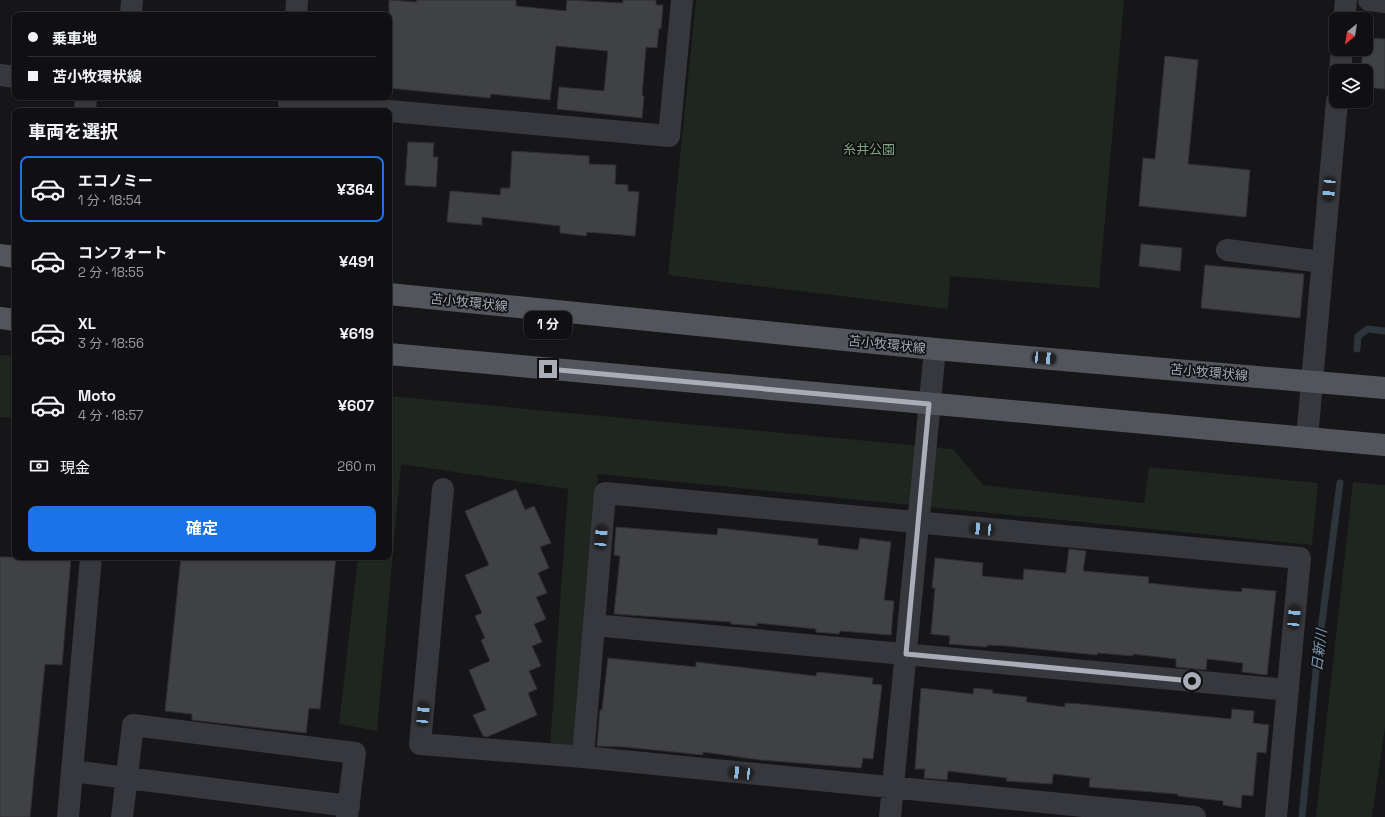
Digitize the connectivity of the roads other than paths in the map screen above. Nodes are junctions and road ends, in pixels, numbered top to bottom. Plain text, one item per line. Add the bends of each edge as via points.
1 (132, 0) edge
2 (297, 0) edge
3 (682, 0) edge
4 (1346, 0) edge
5 (1369, 0) edge
6 (1385, 2) edge
7 (131, 12) edge
8 (296, 12) edge
9 (1345, 12) edge
10 (0, 75) edge
11 (12, 77) edge
12 (290, 100) edge
13 (350, 108) edge
14 (1336, 108) edge
15 (392, 111) edge
16 (1227, 250) dead end
17 (0, 255) edge
18 (12, 256) edge
19 (1322, 262) junction
20 (392, 294) edge
21 (0, 318) edge
22 (12, 320) edge
23 (935, 349) junction
24 (392, 354) edge
25 (1311, 381) junction
26 (1385, 388) edge
27 (929, 404) junction
28 (1307, 438) junction
29 (1385, 445) edge
30 (443, 489) dead end
31 (918, 523) junction
32 (91, 560) edge
33 (594, 625) junction
34 (906, 654) junction
35 (1288, 690) junction
36 (583, 757) junction
37 (72, 771) junction
38 (126, 778) junction
39 (893, 788) junction
40 (348, 811) edge
41 (68, 817) edge
42 (122, 817) edge
43 (890, 817) edge
44 (1195, 817) edge
45 (1276, 817) edge

1 - 7 street
2 - 8 street
3 - 15 street via 669,136
4 - 9 street
5 - 6 street
10 - 11 street
12 - 13 street via 289,103
14 - 19 street
16 - 19 street
17 - 18 main road
19 - 25 street
20 - 23 main road, 苫小牧環状線
21 - 22 main road
23 - 25 main road, 苫小牧環状線
23 - 27 street
24 - 27 main road
25 - 26 main road, 苫小牧環状線
25 - 28 street
27 - 28 main road
27 - 31 street
28 - 29 main road
30 - 36 street via 420,744
31 - 33 street via 605,492
31 - 34 street
31 - 35 street via 1300,558
32 - 37 street
33 - 34 street
33 - 36 street
34 - 35 street
34 - 39 street
35 - 45 street
36 - 39 street
37 - 38 street
37 - 41 street
38 - 40 street
38 - 40 street via 133,725 355,753
38 - 42 street
39 - 43 street
39 - 44 street

